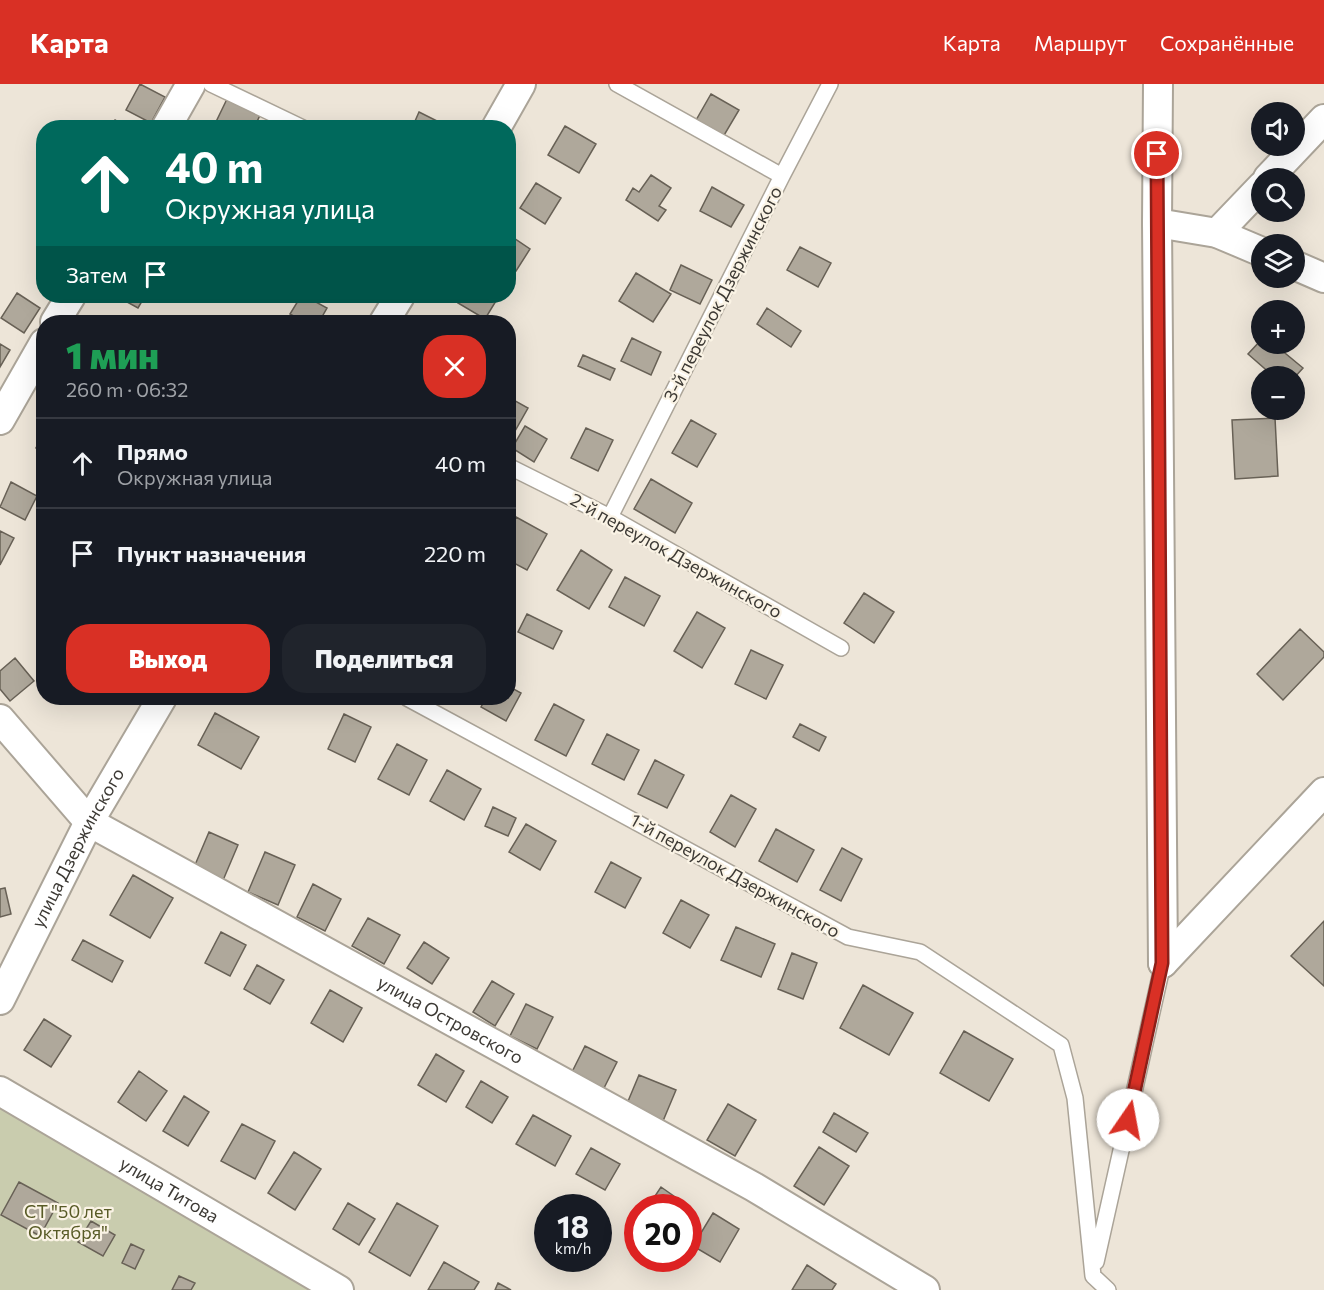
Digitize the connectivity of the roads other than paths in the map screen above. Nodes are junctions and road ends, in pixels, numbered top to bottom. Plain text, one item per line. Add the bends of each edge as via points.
1 (190, 84) edge
2 (211, 84) edge
3 (521, 84) edge
4 (617, 84) edge
5 (830, 84) edge
6 (1158, 84) edge
7 (1324, 119) edge
8 (170, 120) edge
9 (286, 120) edge
10 (501, 120) edge
11 (1277, 168) edge
12 (783, 176) junction
13 (1251, 197) edge
14 (1157, 224) junction
15 (1217, 233) junction
16 (1251, 247) edge
17 (1305, 270) edge
18 (1324, 278) edge
19 (36, 357) edge
20 (0, 420) edge
21 (516, 470) edge
22 (610, 517) junction
23 (841, 648) dead end
24 (158, 705) edge
25 (420, 705) edge
26 (0, 719) edge
27 (1324, 792) edge
28 (89, 822) junction
29 (1162, 963) junction
30 (0, 1000) edge
31 (0, 1091) edge
32 (1093, 1276) junction
33 (339, 1290) edge
34 (925, 1290) edge
35 (1108, 1290) edge

1 - 8 street
2 - 9 lane
3 - 10 street
4 - 12 lane, 3-й переулок Дзержинского
5 - 12 lane
6 - 14 street
7 - 11 street
12 - 22 lane, 3-й переулок Дзержинского
13 - 15 street
14 - 15 street
14 - 29 street
15 - 16 street
17 - 18 street
19 - 20 street
21 - 22 lane, 2-й переулок Дзержинского
22 - 23 lane, 2-й переулок Дзержинского
24 - 28 street, улица Дзержинского
25 - 32 lane, 1-й переулок Дзержинского via 848,937 920,952 1061,1045 1076,1098
26 - 28 street, улица Островского
27 - 29 street
28 - 30 street, улица Дзержинского
28 - 34 street, улица Островского via 754,1187
29 - 32 lane
31 - 33 street, улица Титова
32 - 35 lane

